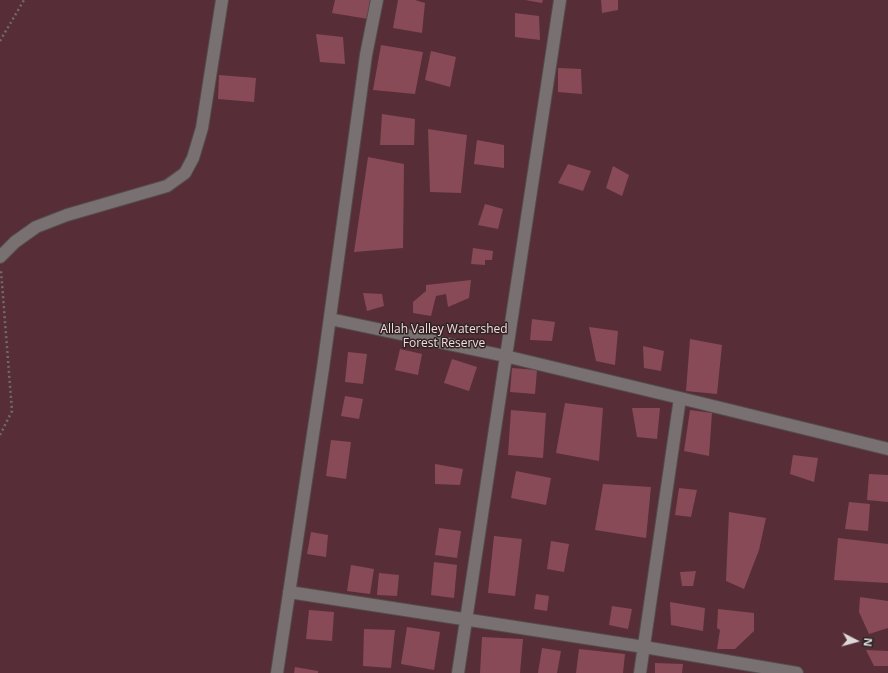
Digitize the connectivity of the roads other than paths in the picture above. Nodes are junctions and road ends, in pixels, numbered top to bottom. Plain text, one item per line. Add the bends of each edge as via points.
1 (222, 0) edge
2 (377, 0) edge
3 (560, 0) edge
4 (0, 257) edge
5 (330, 319) junction
6 (505, 356) junction
7 (680, 398) junction
8 (888, 449) edge
9 (289, 592) junction
10 (466, 620) junction
11 (644, 647) junction
12 (277, 673) edge
13 (458, 673) edge
14 (640, 673) edge
15 (797, 673) edge

1 - 4 street via 202,128 193,158 185,173 167,186 67,215 36,227
2 - 5 street via 366,55
3 - 6 street
5 - 6 street
5 - 9 street
6 - 7 street
6 - 10 street
7 - 8 street
7 - 11 street
9 - 10 street
9 - 12 street
10 - 11 street
10 - 13 street
11 - 14 street
11 - 15 street

